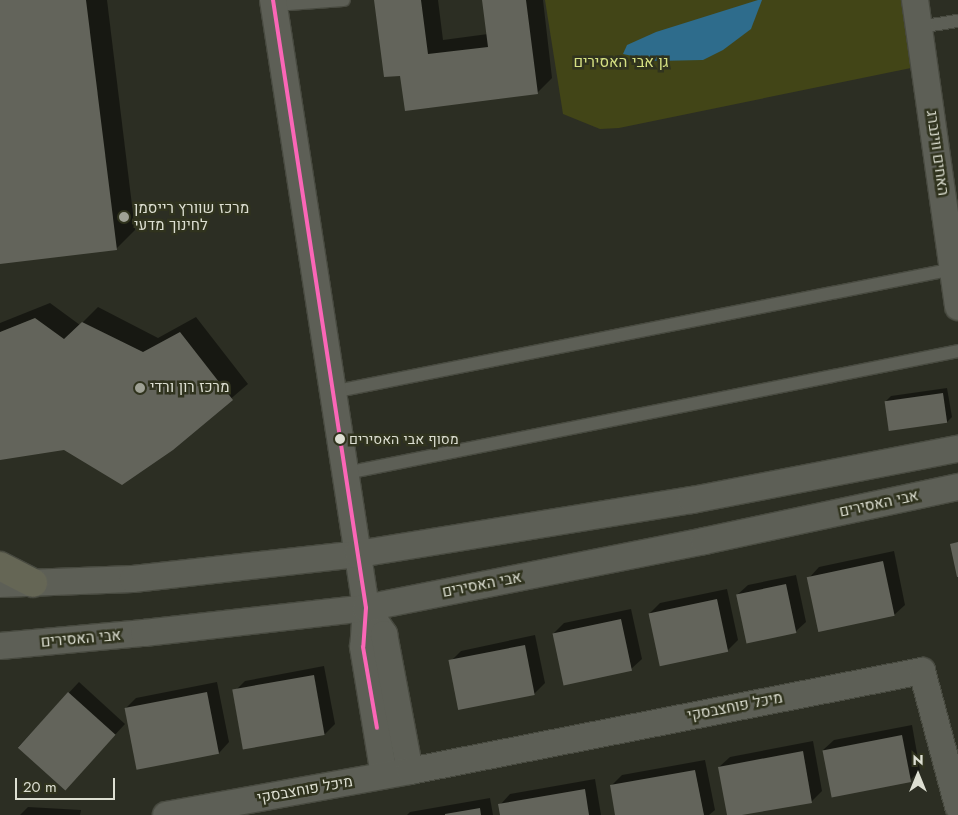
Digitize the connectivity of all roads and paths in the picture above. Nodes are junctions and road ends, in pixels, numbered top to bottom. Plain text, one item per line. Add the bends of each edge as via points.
1 (344, 0) edge
2 (915, 0) edge
3 (273, 3) edge
4 (958, 21) edge
5 (919, 27) junction
6 (953, 269) junction
7 (958, 306) edge
8 (958, 351) edge
9 (332, 392) junction
10 (958, 449) edge
11 (346, 473) junction
12 (958, 487) edge
13 (358, 554) junction
14 (0, 566) edge
15 (33, 583) junction
16 (0, 584) edge
17 (366, 608) junction
18 (0, 646) edge
19 (410, 771) junction
20 (384, 775) junction
21 (958, 806) edge
22 (166, 815) edge

1 - 3 lane
2 - 5 street, האחים ווינברג
3 - 9 street
4 - 5 lane
5 - 6 street, האחים ווינברג
6 - 7 street, האחים ווינברג
6 - 9 lane
8 - 11 lane
9 - 11 street
10 - 13 street via 692,500
11 - 13 street
12 - 17 street, אבי האסירים
13 - 15 street via 133,579
13 - 17 street
14 - 15 main road
15 - 16 street
17 - 18 street, אבי האסירים via 144,634
17 - 19 street via 384,634
17 - 20 street via 363,647
19 - 20 street, מיכל פוחצבסקי
19 - 21 street, מיכל פוחצבסקי via 922,671
20 - 22 street, מיכל פוחצבסקי

